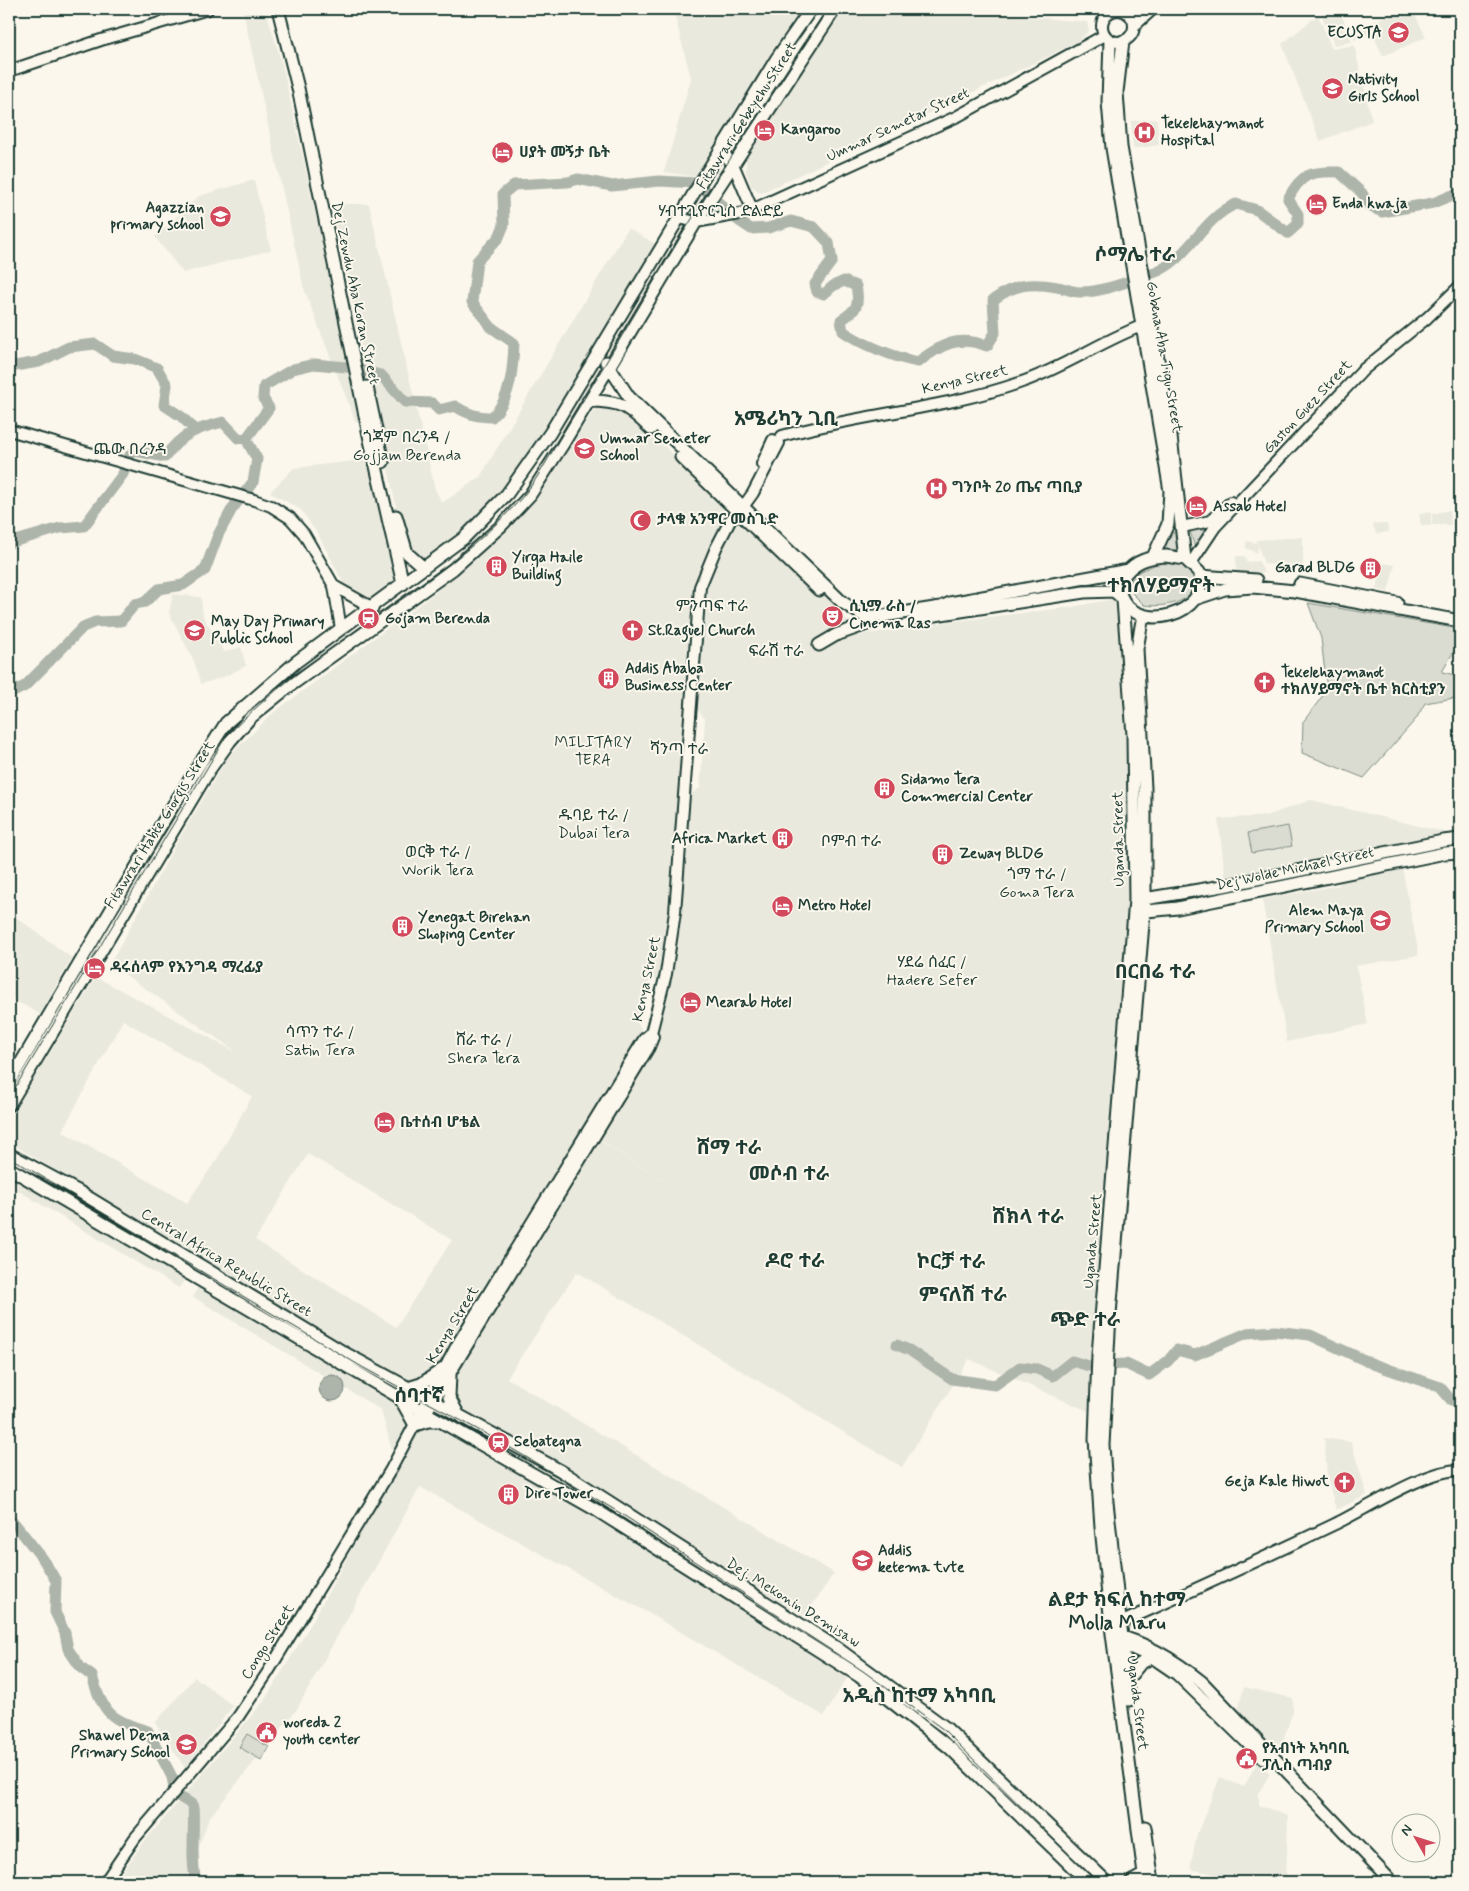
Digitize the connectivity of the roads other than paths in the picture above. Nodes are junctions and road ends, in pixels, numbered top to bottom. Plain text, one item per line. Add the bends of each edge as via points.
1 (208, 9) edge
2 (280, 9) edge
3 (835, 9) edge
4 (1144, 9) edge
5 (1154, 9) edge
6 (806, 11) edge
7 (1129, 14) junction
8 (1134, 26) junction
9 (1106, 34) junction
10 (1122, 41) junction
11 (9, 71) edge
12 (720, 150) junction
13 (733, 164) junction
14 (749, 211) junction
15 (679, 218) junction
16 (696, 222) junction
17 (1460, 278) edge
18 (1140, 279) junction
19 (1460, 286) edge
20 (1147, 324) junction
21 (612, 329) junction
22 (628, 336) junction
23 (600, 352) junction
24 (609, 368) junction
25 (588, 401) junction
26 (1317, 414) junction
27 (9, 430) edge
28 (374, 439) junction
29 (1168, 444) junction
30 (738, 511) junction
31 (1182, 527) junction
32 (1164, 534) junction
33 (1153, 557) junction
34 (1188, 561) junction
35 (424, 568) junction
36 (1129, 570) junction
37 (1200, 576) junction
38 (404, 584) junction
39 (334, 586) junction
40 (1296, 588) junction
41 (1122, 599) junction
42 (1196, 599) junction
43 (372, 608) junction
44 (1460, 614) edge
45 (1143, 615) junction
46 (864, 620) junction
47 (1460, 621) edge
48 (341, 629) junction
49 (819, 646) dead end
50 (1460, 839) edge
51 (1460, 852) edge
52 (1321, 866) junction
53 (1322, 879) junction
54 (1140, 906) junction
55 (9, 1082) edge
56 (9, 1105) edge
57 (9, 1154) edge
58 (9, 1168) edge
59 (446, 1372) junction
60 (1102, 1375) junction
61 (408, 1388) junction
62 (399, 1397) junction
63 (430, 1400) junction
64 (459, 1415) junction
65 (420, 1418) junction
66 (443, 1422) junction
67 (1460, 1470) edge
68 (1120, 1623) junction
69 (1117, 1639) junction
70 (1152, 1658) junction
71 (1127, 1680) junction
72 (1144, 1878) edge
73 (105, 1882) edge
74 (1088, 1882) edge
75 (1107, 1882) edge
76 (1131, 1882) edge
77 (1153, 1882) edge
78 (1384, 1882) edge
79 (1392, 1882) edge

1 - 11 main road
2 - 28 main road, Dej Zewdu Aba Koran Street
3 - 13 main road, Fitawrari Gebeyehu Street
4 - 7 main road
5 - 8 main road
6 - 12 main road, Fitawrari Gebeyehu Street
7 - 8 main road
7 - 9 main road via 1118,10 1110,12 1104,20
8 - 10 main road via 1132,34
9 - 10 main road
9 - 14 main road, Ummar Semetar Street via 958,116
9 - 18 main road, Gobena Aba Tigu Street via 1110,135
10 - 18 main road, Gobena Aba Tigu Street via 1117,92 1121,147
12 - 13 main road
12 - 15 main road, Fitawrari Gebeyehu Street
13 - 14 main road
13 - 16 main road, Fitawrari Gebeyehu Street
14 - 16 main road, Ummar Semetar Street
15 - 16 main road
15 - 21 main road, Fitawrari Gebeyehu Street
16 - 22 main road, Fitawrari Gebeyehu Street
17 - 26 main road, Gaston Guez Street via 1416,320 1358,366
18 - 20 main road, Gobena Aba Tigu Street
19 - 26 main road, Gaston Guez Street
20 - 29 main road, Gobena Aba Tigu Street
20 - 30 main road, Kenya Street via 1019,383 815,427 778,439
21 - 22 main road
21 - 23 main road, Fitawrari Gebeyehu Street
22 - 24 main road, Fitawrari Gebeyehu Street
23 - 24 main road
23 - 35 main road, Fitawrari Gebeyehu Street via 538,453 507,494 464,538
24 - 25 main road, Fitawrari Habte Giorgis Street
24 - 30 main road via 629,397
25 - 30 main road via 614,402 637,416
25 - 56 main road, Fitawrari Habte Giorgis Street via 530,495 489,538 453,569 276,696 230,741 210,769
26 - 31 main road, Gaston Guez Street via 1210,521
26 - 34 main road, Gaston Guez Street
27 - 39 main road via 271,506 295,523
28 - 35 main road, Dej Zewdu Aba Koran Street via 402,541 407,553
28 - 38 main road, Dej Zewdu Aba Koran Street
29 - 31 main road, Gobena Aba Tigu Street
29 - 32 main road, Gobena Aba Tigu Street via 1170,506
30 - 46 main road
30 - 59 main road, Kenya Street via 706,568 700,587 675,912 666,974 651,1033 653,1037
31 - 32 main road
31 - 34 main road, Gobena Aba Tigu Street
32 - 33 main road, Gobena Aba Tigu Street
33 - 34 main road
33 - 36 main road
34 - 37 main road
35 - 38 main road, Fitawrari Gebeyehu Street
36 - 41 main road via 1121,583
36 - 46 main road
37 - 40 main road
37 - 42 main road
38 - 43 main road, Fitawrari Gebeyehu Street
39 - 43 main road
39 - 48 main road
40 - 42 main road via 1234,587
40 - 44 main road
40 - 47 main road
41 - 45 main road
41 - 46 main road via 1114,591 1084,592 941,616
41 - 54 main road, Uganda Street via 1133,735
42 - 45 main road via 1192,605 1168,616
43 - 48 main road, Fitawrari Gebeyehu Street
45 - 54 main road, Uganda Street via 1137,648 1145,788
46 - 49 main road
48 - 55 main road, Fitawrari Gebeyehu Street via 267,686 226,723 167,815
50 - 52 main road, Dej Wolde Michael Street
51 - 53 main road, Dej Wolde Michael Street
52 - 53 main road
52 - 54 main road, Dej Wolde Michael Street
53 - 54 main road, Dej Wolde Michael Street via 1178,908
54 - 60 main road, Uganda Street
57 - 61 main road, Central Africa Republic Street via 76,1190
58 - 62 main road, Central Africa Republic Street
59 - 61 main road
59 - 63 main road, Congo Street
59 - 64 main road via 449,1397
60 - 68 main road, Uganda Street via 1104,1470
60 - 69 main road, Uganda Street via 1095,1439 1096,1477
61 - 63 main road, Central Africa Republic Street
62 - 65 main road, Central Africa Republic Street
62 - 65 main road via 410,1412
63 - 64 main road, Dej. Mekonin Demisaw
63 - 65 main road, Congo Street
64 - 75 main road, Dej. Mekonin Demisaw via 580,1483 890,1685 961,1741
65 - 66 main road, Dej. Mekonin Demisaw
65 - 66 main road
65 - 73 main road, Congo Street via 252,1697 135,1838
66 - 74 main road, Dej. Mekonin Demisaw via 661,1550 859,1676 950,1748
67 - 68 main road via 1439,1473 1403,1488 1288,1546
68 - 69 main road, Uganda Street
69 - 70 main road
69 - 71 main road, Uganda Street
69 - 72 main road, Uganda Street
69 - 79 main road via 1167,1656 1202,1682
70 - 71 main road via 1140,1664
70 - 78 main road via 1196,1691
71 - 77 main road, Uganda Street
72 - 76 main road

